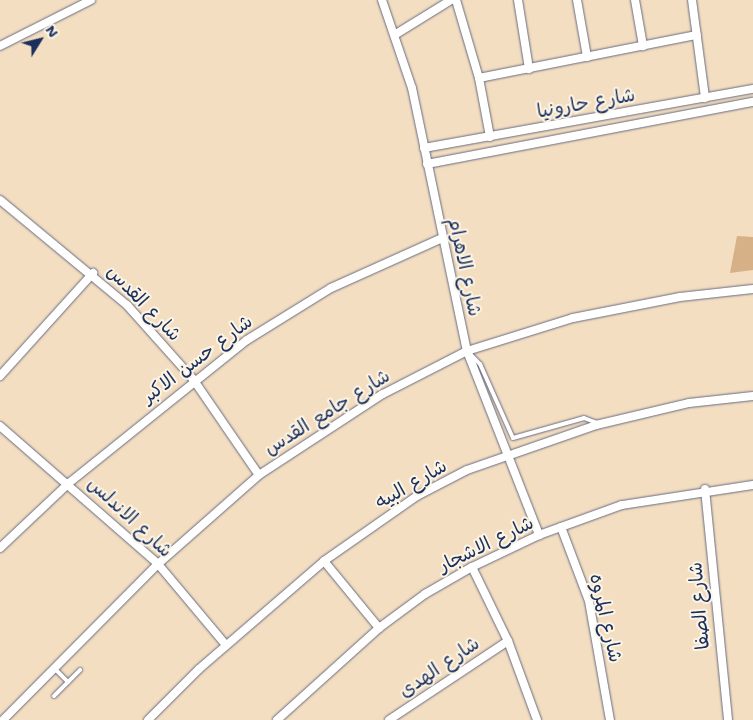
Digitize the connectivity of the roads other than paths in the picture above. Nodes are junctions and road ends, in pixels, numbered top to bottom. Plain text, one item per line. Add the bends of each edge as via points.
1 (91, 0) edge
2 (382, 0) edge
3 (451, 0) edge
4 (456, 0) edge
5 (518, 0) edge
6 (577, 0) edge
7 (635, 0) edge
8 (692, 0) edge
9 (396, 34) junction
10 (697, 35) junction
11 (0, 46) edge
12 (643, 46) junction
13 (587, 57) junction
14 (529, 68) junction
15 (479, 78) junction
16 (753, 89) edge
17 (705, 98) junction
18 (753, 102) edge
19 (490, 137) junction
20 (424, 148) junction
21 (427, 164) junction
22 (0, 200) edge
23 (442, 238) junction
24 (93, 273) junction
25 (753, 289) edge
26 (467, 351) junction
27 (0, 376) edge
28 (194, 379) junction
29 (753, 396) edge
30 (601, 424) junction
31 (0, 426) edge
32 (508, 455) junction
33 (259, 475) junction
34 (69, 483) junction
35 (753, 484) edge
36 (705, 489) junction
37 (560, 527) junction
38 (539, 535) junction
39 (0, 548) edge
40 (324, 561) junction
41 (158, 564) junction
42 (472, 567) junction
43 (380, 628) junction
44 (508, 641) junction
45 (226, 645) junction
46 (54, 668) junction
47 (80, 670) dead end
48 (68, 682) junction
49 (54, 696) dead end
50 (3, 720) edge
51 (148, 720) edge
52 (277, 720) edge
53 (389, 720) edge
54 (537, 720) edge
55 (610, 720) edge
56 (728, 720) edge

1 - 11 street
2 - 9 street, شارع الاهرام
3 - 9 street
4 - 15 street
5 - 14 street
6 - 13 street
7 - 12 street
8 - 10 street
9 - 20 street, شارع الاهرام
10 - 12 street
10 - 17 street
12 - 13 street
13 - 14 street
14 - 15 street
15 - 19 street
16 - 17 street, شارع حارونيا
17 - 19 street, شارع حارونيا
18 - 21 street, شارع حارونيا
19 - 20 street, شارع حارونيا
20 - 21 street, شارع الاهرام
21 - 23 street, شارع الاهرام
22 - 24 street, شارع القدس
23 - 26 street, شارع الاهرام
23 - 28 street, شارع حسن الاكبر via 331,288
24 - 27 street
24 - 28 street, شارع القدس
25 - 26 street, شارع جامع القدس via 626,306
26 - 30 lane via 480,364 512,438 584,418
26 - 32 street, شارع الاهرام
26 - 33 street, شارع جامع القدس via 341,418
28 - 33 street, شارع القدس
28 - 34 street, شارع حسن الاكبر
29 - 30 street, شارع البيه via 689,403
30 - 32 street, شارع البيه
31 - 34 street, شارع الاندلس
32 - 38 street, شارع الاهرام
32 - 40 street, شارع البيه via 418,496
33 - 41 street, شارع جامع القدس
34 - 39 street, شارع حسن الاكبر
34 - 41 street, شارع الاندلس
35 - 36 street, شارع الاشجار
36 - 37 street, شارع الاشجار via 622,505
36 - 56 street, شارع الصفا
37 - 38 street, شارع الاشجار
37 - 55 street, شارع المروه via 589,601
38 - 42 street, شارع الاشجار
40 - 43 street
40 - 45 street, شارع البيه
41 - 45 street, شارع الاندلس
41 - 46 street, شارع جامع القدس
42 - 43 street, شارع الاشجار
42 - 44 street
43 - 52 street, شارع الاشجار
44 - 53 street, شارع الهدى
44 - 54 street
45 - 51 street, شارع البيه
46 - 48 lane
46 - 50 street, شارع جامع القدس
47 - 48 lane
48 - 49 lane

